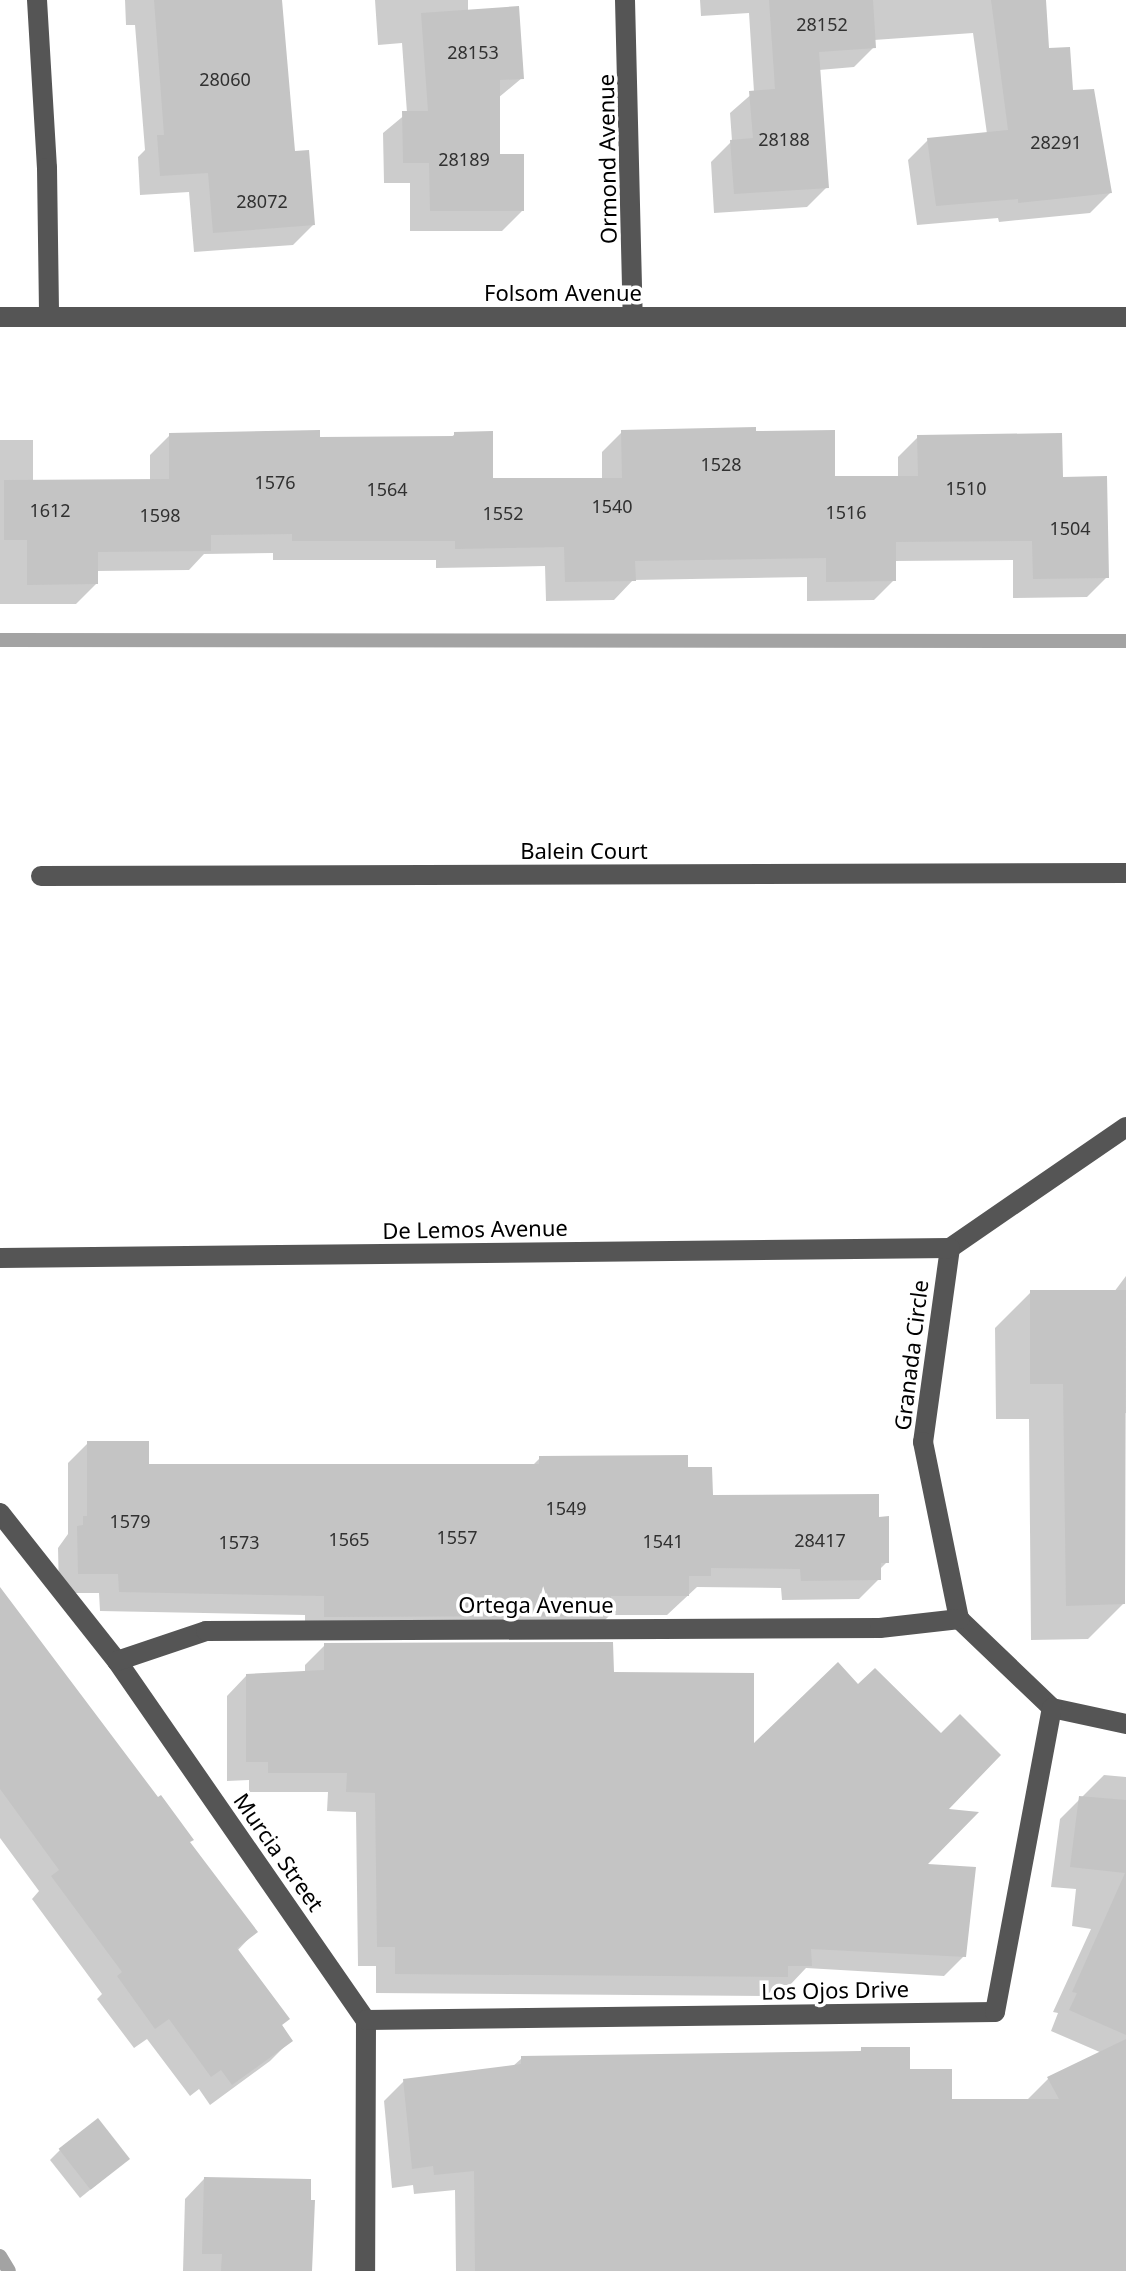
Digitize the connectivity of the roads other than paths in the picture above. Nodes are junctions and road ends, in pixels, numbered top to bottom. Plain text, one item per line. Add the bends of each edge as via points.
1 (37, 0) edge
2 (625, 0) edge
3 (49, 316) junction
4 (0, 317) edge
5 (633, 317) junction
6 (1126, 317) edge
7 (1126, 873) edge
8 (41, 876) dead end
9 (1126, 1127) edge
10 (950, 1248) junction
11 (0, 1258) edge
12 (0, 1513) edge
13 (959, 1619) junction
14 (117, 1661) junction
15 (1052, 1708) junction
16 (1126, 1724) edge
17 (366, 2020) junction
18 (365, 2271) edge

1 - 3 street
2 - 5 street, Ormond Avenue
3 - 4 street, Folsom Avenue
3 - 5 street, Folsom Avenue
5 - 6 street, Folsom Avenue
7 - 8 street, Balein Court
9 - 10 street
10 - 11 street, De Lemos Avenue
10 - 13 street, Granada Circle via 923,1442
12 - 14 street, Murcia Street
13 - 14 street, Ortega Avenue via 880,1628 206,1631
13 - 15 street
14 - 17 street, Murcia Street
15 - 16 street
15 - 17 street, Los Ojos Drive via 995,2012
17 - 18 street

